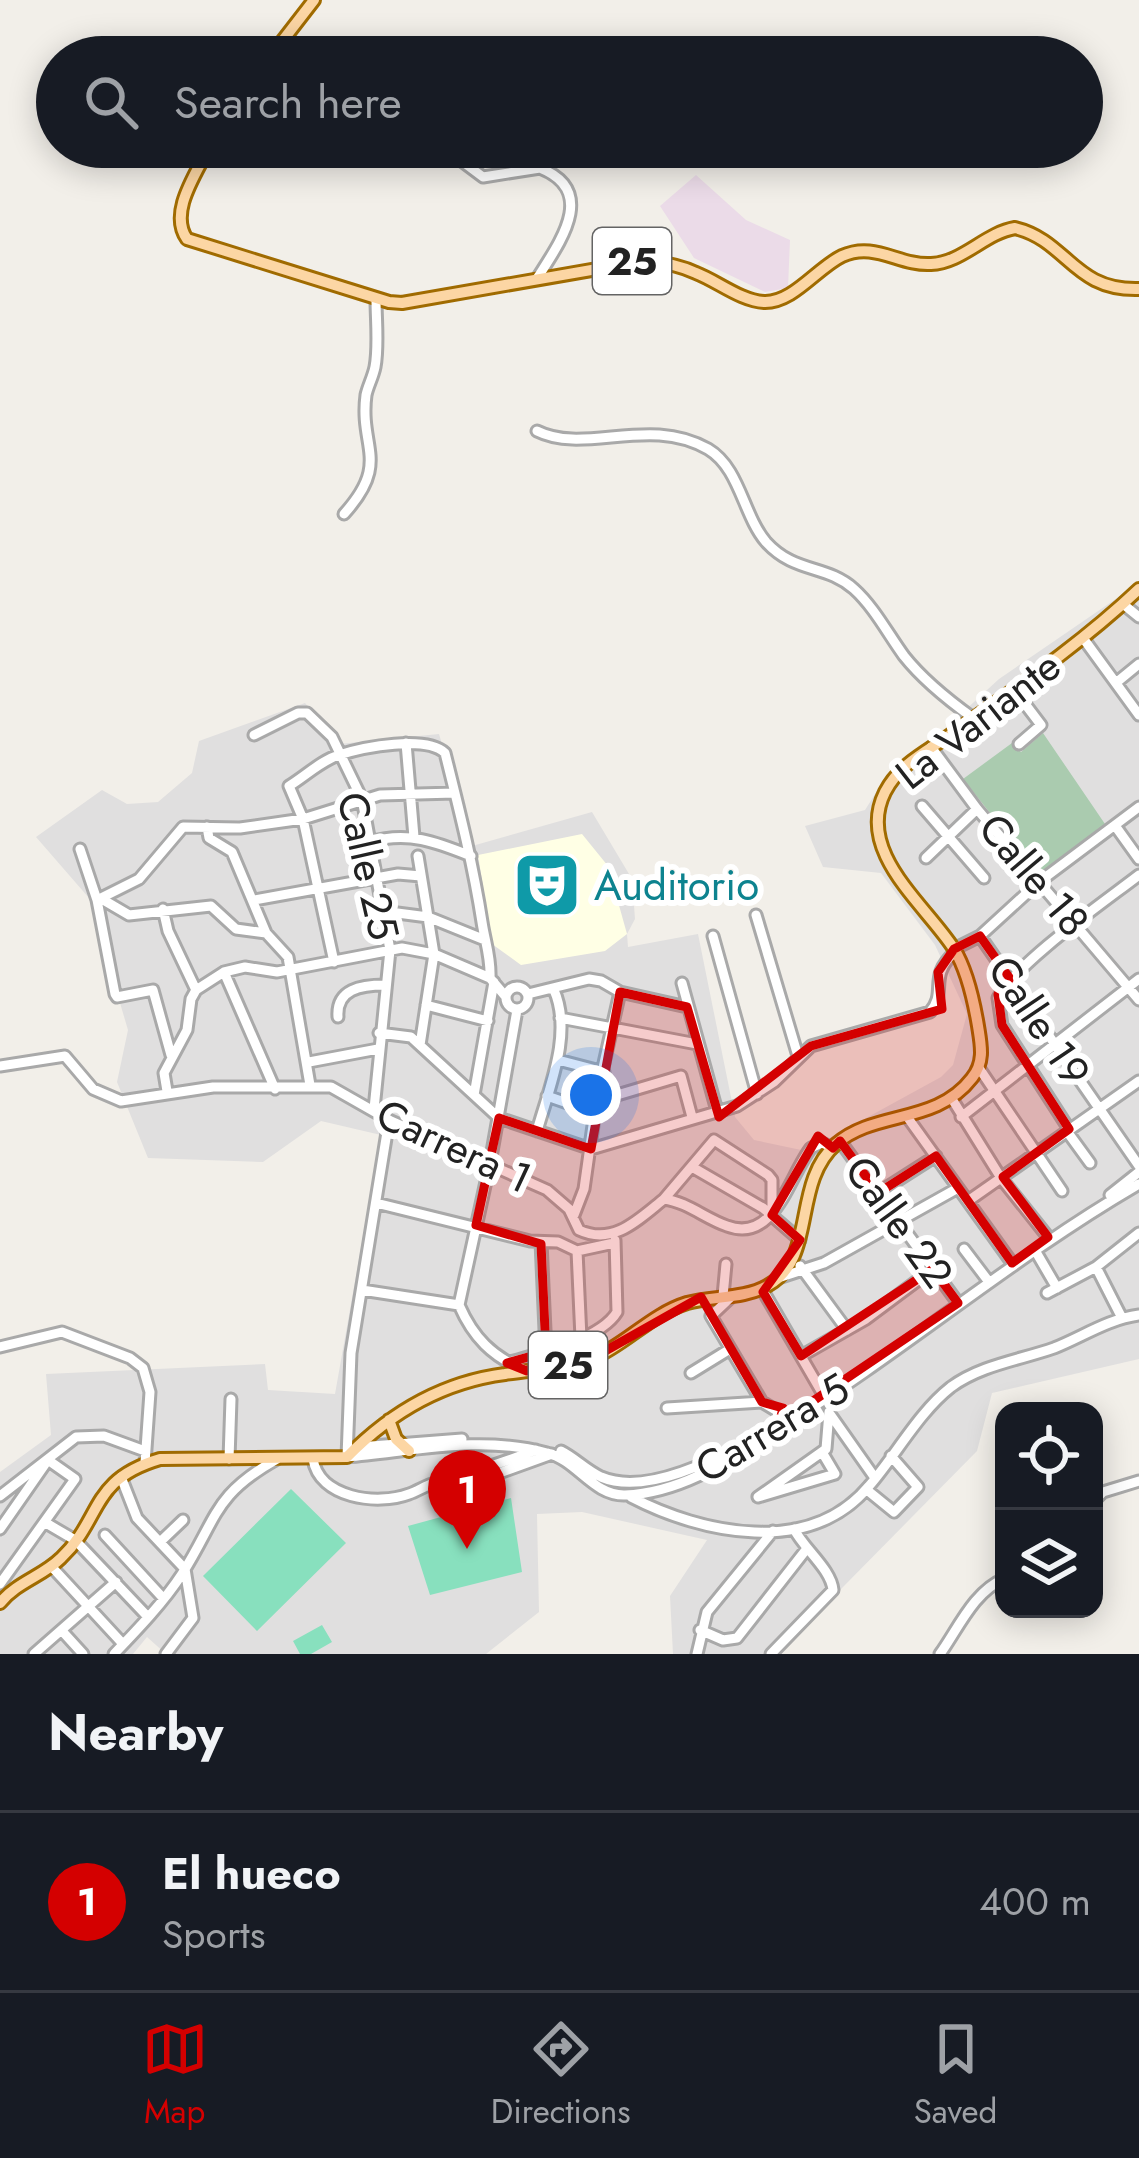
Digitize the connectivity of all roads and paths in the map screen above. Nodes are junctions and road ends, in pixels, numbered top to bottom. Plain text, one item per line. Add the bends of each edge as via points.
1 (314, 0) edge
2 (286, 36) edge
3 (199, 168) edge
4 (471, 168) edge
5 (540, 168) edge
6 (540, 168) edge
7 (538, 277) junction
8 (1139, 290) edge
9 (376, 299) junction
10 (537, 431) dead end
11 (344, 514) dead end
12 (1139, 589) edge
13 (1123, 604) junction
14 (1139, 617) edge
15 (1083, 638) junction
16 (1139, 664) edge
17 (1117, 682) junction
18 (1013, 688) junction
19 (1137, 708) edge
20 (973, 718) junction
21 (254, 735) dead end
22 (406, 743) junction
23 (1019, 744) dead end
24 (932, 747) junction
25 (338, 755) junction
26 (455, 793) junction
27 (408, 794) junction
28 (362, 800) junction
29 (922, 806) dead end
30 (1139, 807) edge
31 (977, 809) junction
32 (303, 819) junction
33 (207, 827) junction
34 (1116, 827) junction
35 (414, 836) junction
36 (948, 837) junction
37 (370, 842) junction
38 (80, 849) dead end
39 (418, 856) dead end
40 (471, 856) junction
41 (926, 858) dead end
42 (1139, 859) edge
43 (1139, 875) edge
44 (421, 876) junction
45 (984, 878) dead end
46 (375, 880) junction
47 (1039, 882) junction
48 (316, 888) junction
49 (99, 900) junction
50 (254, 900) junction
51 (163, 909) junction
52 (382, 911) junction
53 (756, 915) dead end
54 (428, 917) junction
55 (1075, 924) junction
56 (266, 933) junction
57 (713, 936) dead end
58 (980, 936) junction
59 (485, 940) junction
60 (390, 950) junction
61 (954, 950) junction
62 (434, 954) junction
63 (334, 962) junction
64 (291, 967) junction
65 (224, 972) junction
66 (1139, 979) edge
67 (492, 980) junction
68 (1011, 980) junction
69 (682, 982) dead end
70 (385, 986) junction
71 (1128, 986) junction
72 (196, 990) junction
73 (554, 990) junction
74 (620, 992) junction
75 (527, 994) junction
76 (506, 997) junction
77 (1139, 1000) edge
78 (426, 1005) junction
79 (687, 1007) junction
80 (517, 1010) junction
81 (338, 1017) dead end
82 (560, 1018) junction
83 (488, 1021) junction
84 (611, 1028) junction
85 (379, 1033) junction
86 (697, 1044) junction
87 (420, 1045) junction
88 (1057, 1045) junction
89 (378, 1049) junction
90 (798, 1056) junction
91 (171, 1057) junction
92 (558, 1060) junction
93 (309, 1062) junction
94 (0, 1066) edge
95 (1030, 1066) junction
96 (979, 1068) junction
97 (604, 1072) junction
98 (1139, 1081) edge
99 (310, 1085) junction
100 (274, 1089) junction
101 (167, 1091) junction
102 (995, 1093) junction
103 (757, 1094) junction
104 (474, 1095) junction
105 (547, 1096) junction
106 (952, 1099) junction
107 (596, 1107) junction
108 (374, 1109) junction
109 (1100, 1110) junction
110 (717, 1111) junction
111 (961, 1117) junction
112 (499, 1118) junction
113 (692, 1118) junction
114 (908, 1118) junction
115 (389, 1120) junction
116 (1068, 1130) junction
117 (537, 1131) junction
118 (836, 1144) junction
119 (591, 1150) junction
120 (1036, 1153) junction
121 (936, 1156) junction
122 (490, 1162) junction
123 (1090, 1163) dead end
124 (692, 1167) junction
125 (1139, 1169) edge
126 (1001, 1178) junction
127 (1139, 1184) edge
128 (958, 1188) junction
129 (1062, 1191) dead end
130 (878, 1193) junction
131 (664, 1199) junction
132 (968, 1201) junction
133 (376, 1204) junction
134 (772, 1215) junction
135 (574, 1217) junction
136 (898, 1221) junction
137 (476, 1225) junction
138 (1139, 1233) edge
139 (1048, 1237) junction
140 (615, 1239) junction
141 (800, 1240) junction
142 (541, 1242) junction
143 (964, 1249) dead end
144 (577, 1251) junction
145 (1036, 1252) junction
146 (793, 1257) junction
147 (1012, 1263) junction
148 (726, 1264) dead end
149 (1096, 1267) junction
150 (802, 1269) junction
151 (933, 1269) junction
152 (777, 1279) junction
153 (989, 1282) junction
154 (761, 1289) junction
155 (362, 1290) junction
156 (729, 1295) junction
157 (958, 1303) junction
158 (459, 1305) junction
159 (1139, 1315) edge
160 (1121, 1318) junction
161 (847, 1330) junction
162 (581, 1338) junction
163 (0, 1347) edge
164 (730, 1349) junction
165 (546, 1352) junction
166 (801, 1357) junction
167 (507, 1363) junction
168 (527, 1371) junction
169 (691, 1372) dead end
170 (231, 1399) dead end
171 (766, 1403) junction
172 (825, 1403) junction
173 (667, 1408) dead end
174 (389, 1420) junction
175 (779, 1424) junction
176 (357, 1447) junction
177 (404, 1447) junction
178 (536, 1450) junction
179 (822, 1452) junction
180 (552, 1454) junction
181 (891, 1456) junction
182 (145, 1457) junction
183 (347, 1457) junction
184 (285, 1459) junction
185 (313, 1459) junction
186 (229, 1460) junction
187 (121, 1477) junction
188 (875, 1478) junction
189 (1139, 1480) edge
190 (425, 1486) junction
191 (866, 1490) junction
192 (1103, 1492) edge
193 (628, 1495) junction
194 (0, 1496) edge
195 (184, 1520) dead end
196 (46, 1523) junction
197 (0, 1529) edge
198 (794, 1529) junction
199 (772, 1532) junction
200 (105, 1535) dead end
201 (75, 1540) junction
202 (160, 1542) junction
203 (805, 1551) junction
204 (50, 1566) junction
205 (184, 1569) junction
206 (116, 1582) junction
207 (995, 1583) edge
208 (0, 1584) edge
209 (163, 1598) junction
210 (0, 1603) edge
211 (89, 1607) junction
212 (148, 1617) junction
213 (700, 1630) junction
214 (63, 1632) junction
215 (124, 1644) junction
216 (34, 1654) edge
217 (82, 1654) edge
218 (114, 1654) edge
219 (166, 1654) edge
220 (697, 1654) edge
221 (771, 1654) edge
222 (940, 1654) edge

1 - 2 main road
3 - 9 main road, 25 via 181,208 187,239
4 - 6 street via 483,177
5 - 7 street via 562,182 572,215
7 - 8 main road, 25 via 661,262 769,302 857,251 938,264 1015,228 1092,281
7 - 9 main road, 25 via 402,303
9 - 11 street via 366,401 370,468
10 - 20 street via 555,440 643,431 705,447 723,460 761,536 783,560 859,592 906,659
12 - 13 main road, La Variante
13 - 14 street
13 - 15 main road, La Variante
15 - 17 street
15 - 18 main road, La Variante
16 - 17 street
17 - 19 street
18 - 20 main road, La Variante
18 - 23 street via 1041,725
20 - 24 main road, La Variante
21 - 25 street, Calle 25 via 303,711 324,726
22 - 25 street
22 - 26 street via 446,753
22 - 27 street
24 - 31 street, Calle 18
24 - 61 main road, La Variante via 898,772 878,825 902,882
25 - 28 street, Calle 25
25 - 32 street via 289,786
26 - 27 street
26 - 40 street
27 - 28 street
27 - 35 street
28 - 32 street
28 - 37 street, Calle 25
29 - 36 street
30 - 34 street
31 - 36 street
31 - 47 street, Calle 18
32 - 33 street
32 - 48 street
33 - 49 street via 183,826 139,878
33 - 50 street via 208,838 232,852
34 - 42 street
34 - 47 street
35 - 37 street
35 - 40 street
36 - 41 street
36 - 45 street
37 - 46 street, Calle 25
38 - 49 street
39 - 44 street
40 - 59 street
43 - 55 street
44 - 46 street
44 - 54 street
46 - 48 street
46 - 52 street, Calle 25
47 - 55 street, Calle 18
47 - 58 street
48 - 50 street
48 - 63 street
49 - 51 street via 123,914
49 - 91 street via 117,998 153,990
50 - 56 street
51 - 56 street via 211,906 236,929
51 - 72 street
52 - 54 street
52 - 60 street, Calle 25
53 - 90 street
54 - 59 street
54 - 62 street
55 - 68 street
55 - 71 street, Calle 18
56 - 64 street
57 - 103 street
58 - 61 street
58 - 68 street, Calle 19
59 - 67 street
60 - 62 street
60 - 63 street
60 - 70 street, Calle 25
61 - 90 street via 938,972 934,1009
61 - 96 main road, La Variante via 976,1013
62 - 67 street
62 - 78 street
63 - 64 street
64 - 65 street
64 - 93 street
65 - 72 street
65 - 100 street
66 - 71 street
67 - 76 street
67 - 83 street
68 - 88 street, Calle 19
68 - 95 street via 998,1007
69 - 79 street
70 - 81 street via 341,996
70 - 85 street, Calle 25
71 - 77 street, Calle 18
71 - 88 street
72 - 91 street
73 - 74 street via 589,979
73 - 75 street
73 - 82 street
74 - 79 street
74 - 84 street
75 - 76 street via 517,987
75 - 80 street
76 - 80 street
78 - 83 street
78 - 87 street
79 - 86 street
80 - 112 street
82 - 84 street
82 - 92 street
83 - 104 street
84 - 86 street
84 - 97 street
85 - 87 street
85 - 89 street, Calle 25
86 - 110 street
87 - 104 street
88 - 95 street
88 - 109 street, Calle 19
89 - 93 street
89 - 108 street, Calle 25
90 - 103 street
91 - 101 street
92 - 97 street
92 - 105 street
93 - 99 street
94 - 101 street via 65,1056 107,1098
95 - 102 street
95 - 116 street
96 - 102 street
96 - 106 main road
97 - 107 street
98 - 109 street
99 - 100 street
99 - 108 street, Carrera 1
100 - 101 street
102 - 111 street
102 - 120 street
103 - 110 street
104 - 112 street
105 - 107 street
105 - 117 street
106 - 111 street
106 - 114 main road
107 - 113 street via 680,1076
107 - 119 street
108 - 115 street, Carrera 1
109 - 116 street
109 - 125 street, Calle 19
110 - 113 street
111 - 126 street
112 - 117 street
112 - 122 street
113 - 119 street
114 - 118 main road
114 - 121 street
115 - 122 street, Carrera 1
115 - 133 street
116 - 120 street
116 - 123 street
117 - 119 street
118 - 130 street, Calle 22
118 - 134 street via 811,1148
118 - 141 main road, 25 via 813,1173
119 - 135 street
120 - 126 street
120 - 129 street
121 - 128 street
121 - 130 street
122 - 135 street, Carrera 1 via 547,1190
122 - 137 street
124 - 131 street
124 - 134 street
124 - 134 street via 714,1140 772,1180
125 - 139 street, Carrera 5
126 - 132 street
126 - 139 street
127 - 145 street, Carrera 5
128 - 132 street
128 - 136 street
130 - 136 street, Calle 22
131 - 134 street via 741,1230
131 - 140 street
132 - 147 street
133 - 137 street
133 - 155 street
134 - 141 street
135 - 140 street, Carrera 1 via 579,1230
136 - 150 street
136 - 151 street, Calle 22
137 - 142 street
137 - 158 street
138 - 149 street
139 - 147 street, Carrera 5
140 - 144 street
140 - 162 street via 617,1312
141 - 146 main road, 25
142 - 144 street
142 - 165 street
143 - 153 street
144 - 162 street
145 - 149 street via 1052,1291
145 - 172 street, Carrera 5
146 - 150 street
146 - 152 main road, 25
147 - 153 street, Carrera 5
148 - 156 street
149 - 160 street
150 - 152 street
150 - 161 street
151 - 157 street, Calle 22
151 - 161 street
152 - 154 main road, 25
153 - 157 street, Carrera 5
154 - 156 main road, 25
154 - 166 street
155 - 158 street
155 - 183 street
156 - 164 street via 711,1316
156 - 168 main road, 25 via 665,1312 591,1359
157 - 172 street, Carrera 5
158 - 167 street via 478,1339
159 - 160 street
160 - 181 street via 965,1378
161 - 166 street
162 - 165 street
163 - 182 street via 62,1332 130,1358 150,1392
164 - 169 street
164 - 171 street
165 - 167 street
166 - 172 street
167 - 168 street
168 - 174 main road, 25 via 455,1386
170 - 186 street
171 - 173 street
171 - 175 street
172 - 175 street, Carrera 5
172 - 179 street
172 - 188 street
172 - 193 street, Carrera 5 via 722,1464
174 - 176 main road, 25
174 - 177 main road
175 - 177 street, Carrera 5 via 727,1453 634,1482 605,1478 529,1442 493,1437
176 - 177 street, Carrera 5
176 - 183 main road, 25
177 - 178 street, Carrera 5 via 475,1442
177 - 183 street, Carrera 5
178 - 180 street, Carrera 5
178 - 190 street
179 - 179 street via 806,1461 758,1497 835,1474
180 - 190 street via 490,1476
180 - 193 street, Carrera 5 via 596,1486
181 - 188 street
181 - 191 street via 917,1483 894,1512
182 - 186 main road, Carrera 5
182 - 187 main road
182 - 194 street via 104,1436 76,1437
183 - 185 main road, Carrera 5
184 - 185 main road, Carrera 5
184 - 186 main road, Carrera 5
184 - 205 street via 224,1496
185 - 190 street via 317,1476 353,1495 396,1497
187 - 201 main road
187 - 202 street via 137,1518
188 - 191 street
189 - 192 street
191 - 198 street via 823,1522
193 - 199 street via 712,1528
195 - 202 street
196 - 197 street via 75,1479 48,1460
196 - 201 street
196 - 208 street
198 - 199 street
198 - 203 street
199 - 213 street
200 - 209 street
201 - 204 main road
201 - 206 street
202 - 205 street
203 - 213 street via 731,1642
203 - 221 street via 833,1584
204 - 210 main road
204 - 211 street
205 - 209 street
205 - 219 street via 193,1618
206 - 211 street
206 - 212 street
207 - 222 street
209 - 212 street
211 - 214 street
211 - 215 street
212 - 215 street
213 - 220 street
214 - 216 street
214 - 217 street
215 - 218 street

